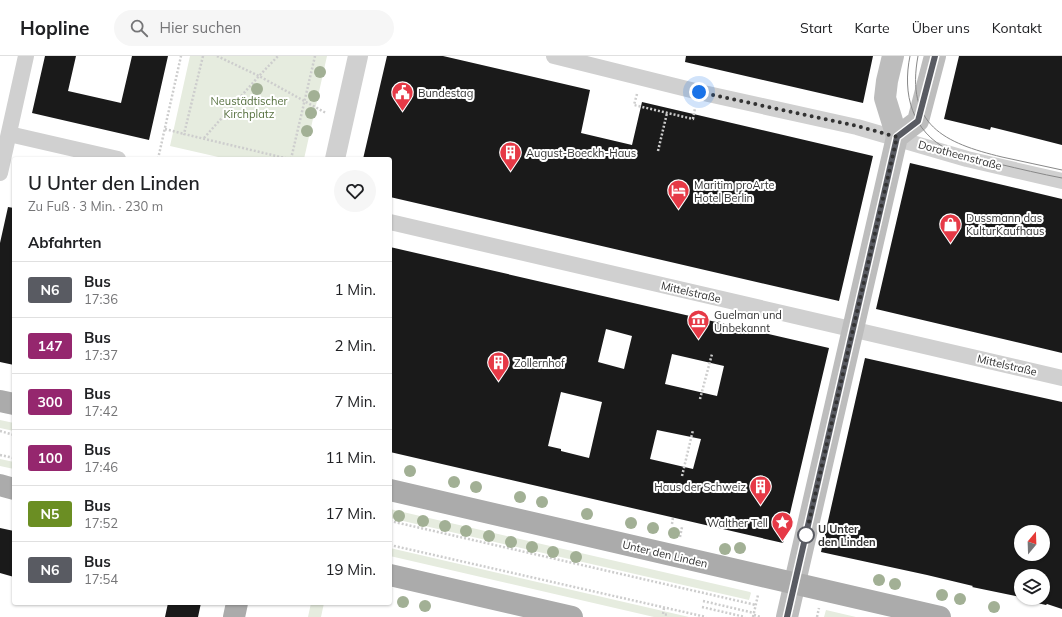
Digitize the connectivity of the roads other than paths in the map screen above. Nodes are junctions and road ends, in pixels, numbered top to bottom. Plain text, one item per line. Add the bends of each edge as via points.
1 (26, 56) edge
2 (358, 56) edge
3 (554, 56) edge
4 (893, 56) edge
5 (935, 56) edge
6 (9, 134) junction
7 (897, 137) junction
8 (109, 157) edge
9 (336, 157) edge
10 (0, 173) edge
11 (1062, 181) edge
12 (392, 222) edge
13 (852, 330) junction
14 (1062, 378) edge
15 (0, 401) edge
16 (12, 404) edge
17 (0, 485) edge
18 (12, 488) edge
19 (392, 490) edge
20 (392, 575) edge
21 (795, 584) junction
22 (237, 605) edge
23 (234, 617) edge
24 (572, 617) edge
25 (787, 617) edge
26 (940, 617) edge

1 - 6 street
2 - 9 street
3 - 7 street, Dorotheenstraße
4 - 7 main road via 885,98
5 - 7 main road via 918,121
6 - 8 street
6 - 10 street
7 - 11 street, Dorotheenstraße via 967,159
7 - 13 main road
12 - 13 street, Mittelstraße
13 - 14 street, Mittelstraße
13 - 21 main road
15 - 16 main road
17 - 18 main road
19 - 21 main road, Unter den Linden
20 - 24 main road
21 - 25 main road
21 - 26 main road, Unter den Linden
22 - 23 main road

